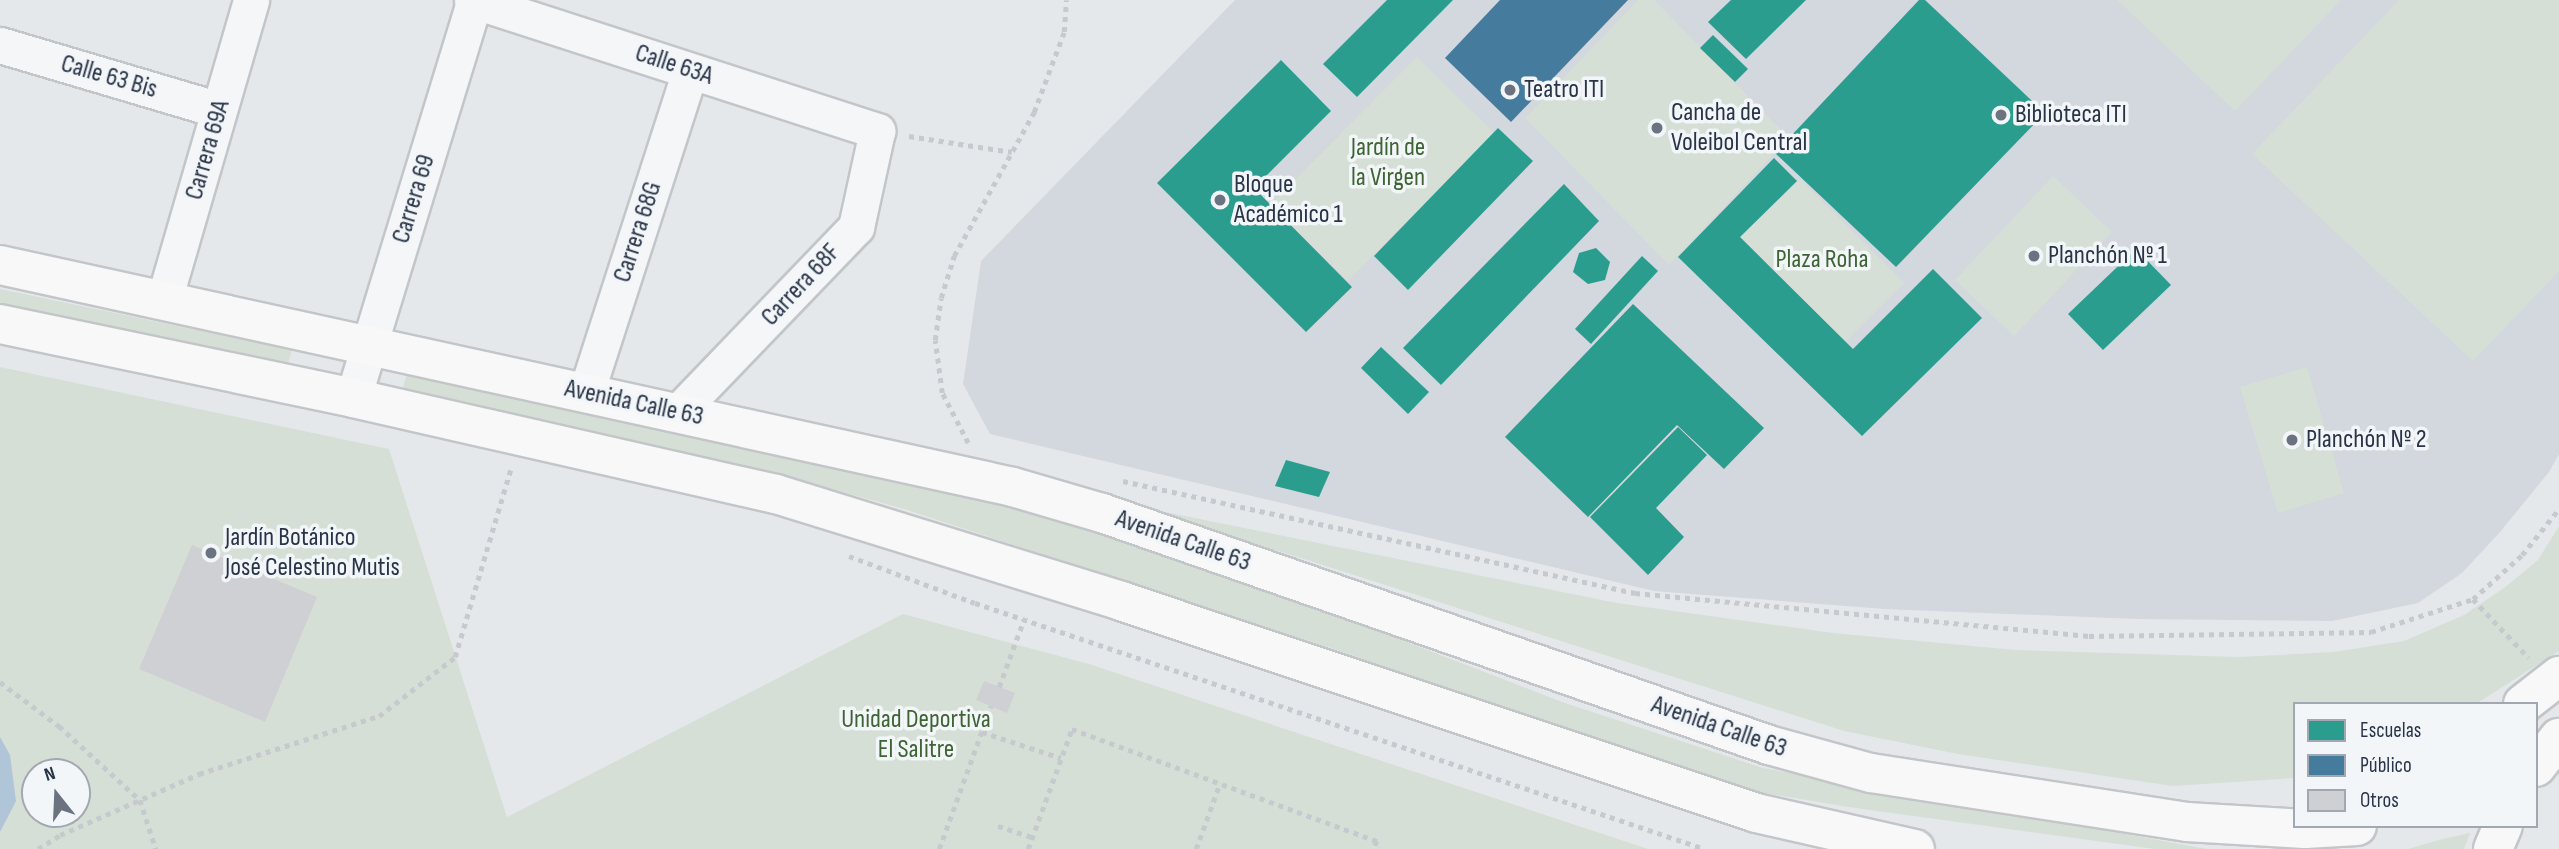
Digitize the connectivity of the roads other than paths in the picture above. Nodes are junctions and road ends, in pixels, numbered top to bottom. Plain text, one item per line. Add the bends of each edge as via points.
1 (251, 0) edge
2 (474, 0) edge
3 (0, 45) edge
4 (690, 71) junction
5 (219, 110) junction
6 (877, 131) joint
7 (0, 264) edge
8 (164, 300) junction
9 (0, 324) edge
10 (370, 345) junction
11 (586, 393) junction
12 (353, 398) junction
13 (677, 413) junction
14 (2546, 669) edge
15 (2524, 702) edge
16 (2293, 803) edge
17 (2187, 822) junction
18 (2315, 828) edge
19 (2502, 828) edge
20 (1901, 848) edge
21 (2493, 849) edge

1 - 5 street, Carrera 69A
2 - 4 street, Calle 63A
2 - 10 street, Carrera 69
3 - 5 street, Calle 63 Bis
4 - 6 street, Calle 63A
4 - 11 street, Carrera 68G
5 - 8 street, Carrera 69A
6 - 13 street, Carrera 68F via 856,227
7 - 8 main road, Avenida Calle 63
8 - 10 main road, Avenida Calle 63
9 - 12 main road
10 - 11 main road, Avenida Calle 63
10 - 12 street, Carrera 69
11 - 13 main road, Avenida Calle 63
12 - 20 main road via 514,460 726,481 836,511 1756,813
13 - 17 main road, Avenida Calle 63 via 1013,487 1092,510 1824,762 1922,783
14 - 15 main road
16 - 17 main road
17 - 18 main road, Avenida Calle 63
19 - 21 main road

